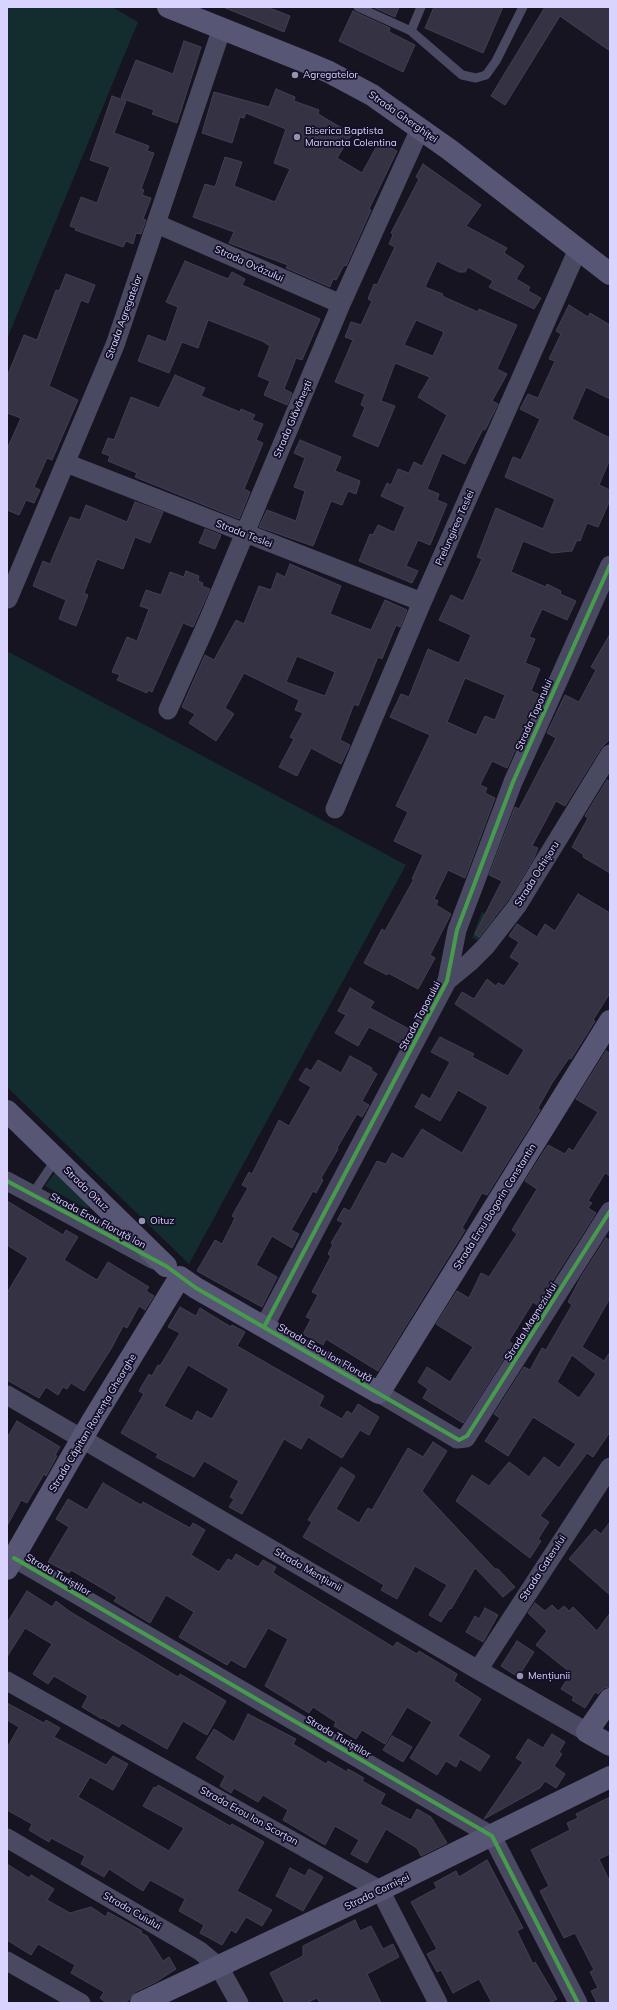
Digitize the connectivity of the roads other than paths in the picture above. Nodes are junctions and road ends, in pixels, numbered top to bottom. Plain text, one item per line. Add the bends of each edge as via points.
1 (168, 7) edge
2 (358, 7) edge
3 (422, 7) edge
4 (523, 7) edge
5 (222, 28) junction
6 (411, 31) junction
7 (420, 129) junction
8 (157, 224) junction
9 (578, 249) junction
10 (610, 274) edge
11 (341, 304) junction
12 (66, 463) junction
13 (244, 534) junction
14 (610, 565) edge
15 (8, 599) dead end
16 (422, 602) junction
17 (168, 710) dead end
18 (610, 754) edge
19 (335, 809) dead end
20 (447, 982) junction
21 (610, 1021) edge
22 (7, 1111) edge
23 (56, 1159) junction
24 (7, 1181) edge
25 (32, 1195) junction
26 (610, 1211) edge
27 (173, 1272) junction
28 (264, 1327) junction
29 (379, 1393) junction
30 (7, 1395) edge
31 (83, 1438) junction
32 (464, 1439) joint
33 (610, 1467) edge
34 (10, 1564) edge
35 (478, 1670) junction
36 (7, 1681) edge
37 (610, 1699) edge
38 (587, 1732) junction
39 (610, 1744) edge
40 (610, 1777) edge
41 (492, 1836) junction
42 (7, 1838) edge
43 (380, 1890) junction
44 (7, 1961) edge
45 (219, 1967) junction
46 (81, 2003) edge
47 (141, 2003) edge
48 (239, 2003) edge
49 (438, 2003) edge
50 (578, 2003) edge

1 - 5 street, Strada Gherghiței
2 - 6 lane
3 - 6 lane
4 - 6 lane via 496,61 486,75 476,78 462,74
5 - 7 street, Strada Gherghiței via 329,72 372,95
5 - 8 street, Strada Agregatelor
7 - 9 street, Strada Gherghiței
7 - 11 street, Strada Glăvănești
8 - 11 street, Strada Ovăzului
8 - 12 street, Strada Agregatelor via 115,346
9 - 10 street, Strada Gherghiței
9 - 16 street, Prelungirea Teslei
11 - 13 street, Strada Glăvănești
12 - 13 street, Strada Teslei
12 - 15 street, Strada Agregatelor
13 - 16 street, Strada Teslei
13 - 17 street, Strada Glăvănești
14 - 20 street, Strada Toporului via 510,789 457,930
16 - 19 street, Prelungirea Teslei
18 - 20 street, Strada Ochișoru via 517,906 475,957
20 - 28 street, Strada Toporului
21 - 29 street, Strada Erou Bogorin Constantin
22 - 23 street, Strada Oituz
23 - 25 lane
23 - 27 street, Strada Oituz
24 - 25 street, Strada Erou Floruță Ion
25 - 27 street, Strada Erou Floruță Ion
26 - 32 street, Strada Magneziului
27 - 28 street, Strada Erou Ion Floruță
27 - 31 street, Strada Căpitan Rovența Gheorghe
28 - 29 street, Strada Erou Ion Floruță
29 - 32 street, Strada Erou Ion Floruță via 457,1439
30 - 31 street, Strada Mențiunii
31 - 34 street, Strada Căpitan Rovența Gheorghe
31 - 35 street, Strada Mențiunii
33 - 35 street, Strada Gaterului
34 - 41 street, Strada Turiștilor
35 - 38 street, Strada Mențiunii
36 - 43 street, Strada Erou Ion Scorțan
37 - 38 street
38 - 39 street, Strada Mențiunii
40 - 41 street, Strada Cornișei
41 - 43 street, Strada Cornișei
41 - 50 street
42 - 45 street, Strada Cuiului via 200,1951
43 - 45 street, Strada Cornișei
43 - 49 street
44 - 46 street
45 - 47 street, Strada Cornișei
45 - 48 street, Strada Cuiului

